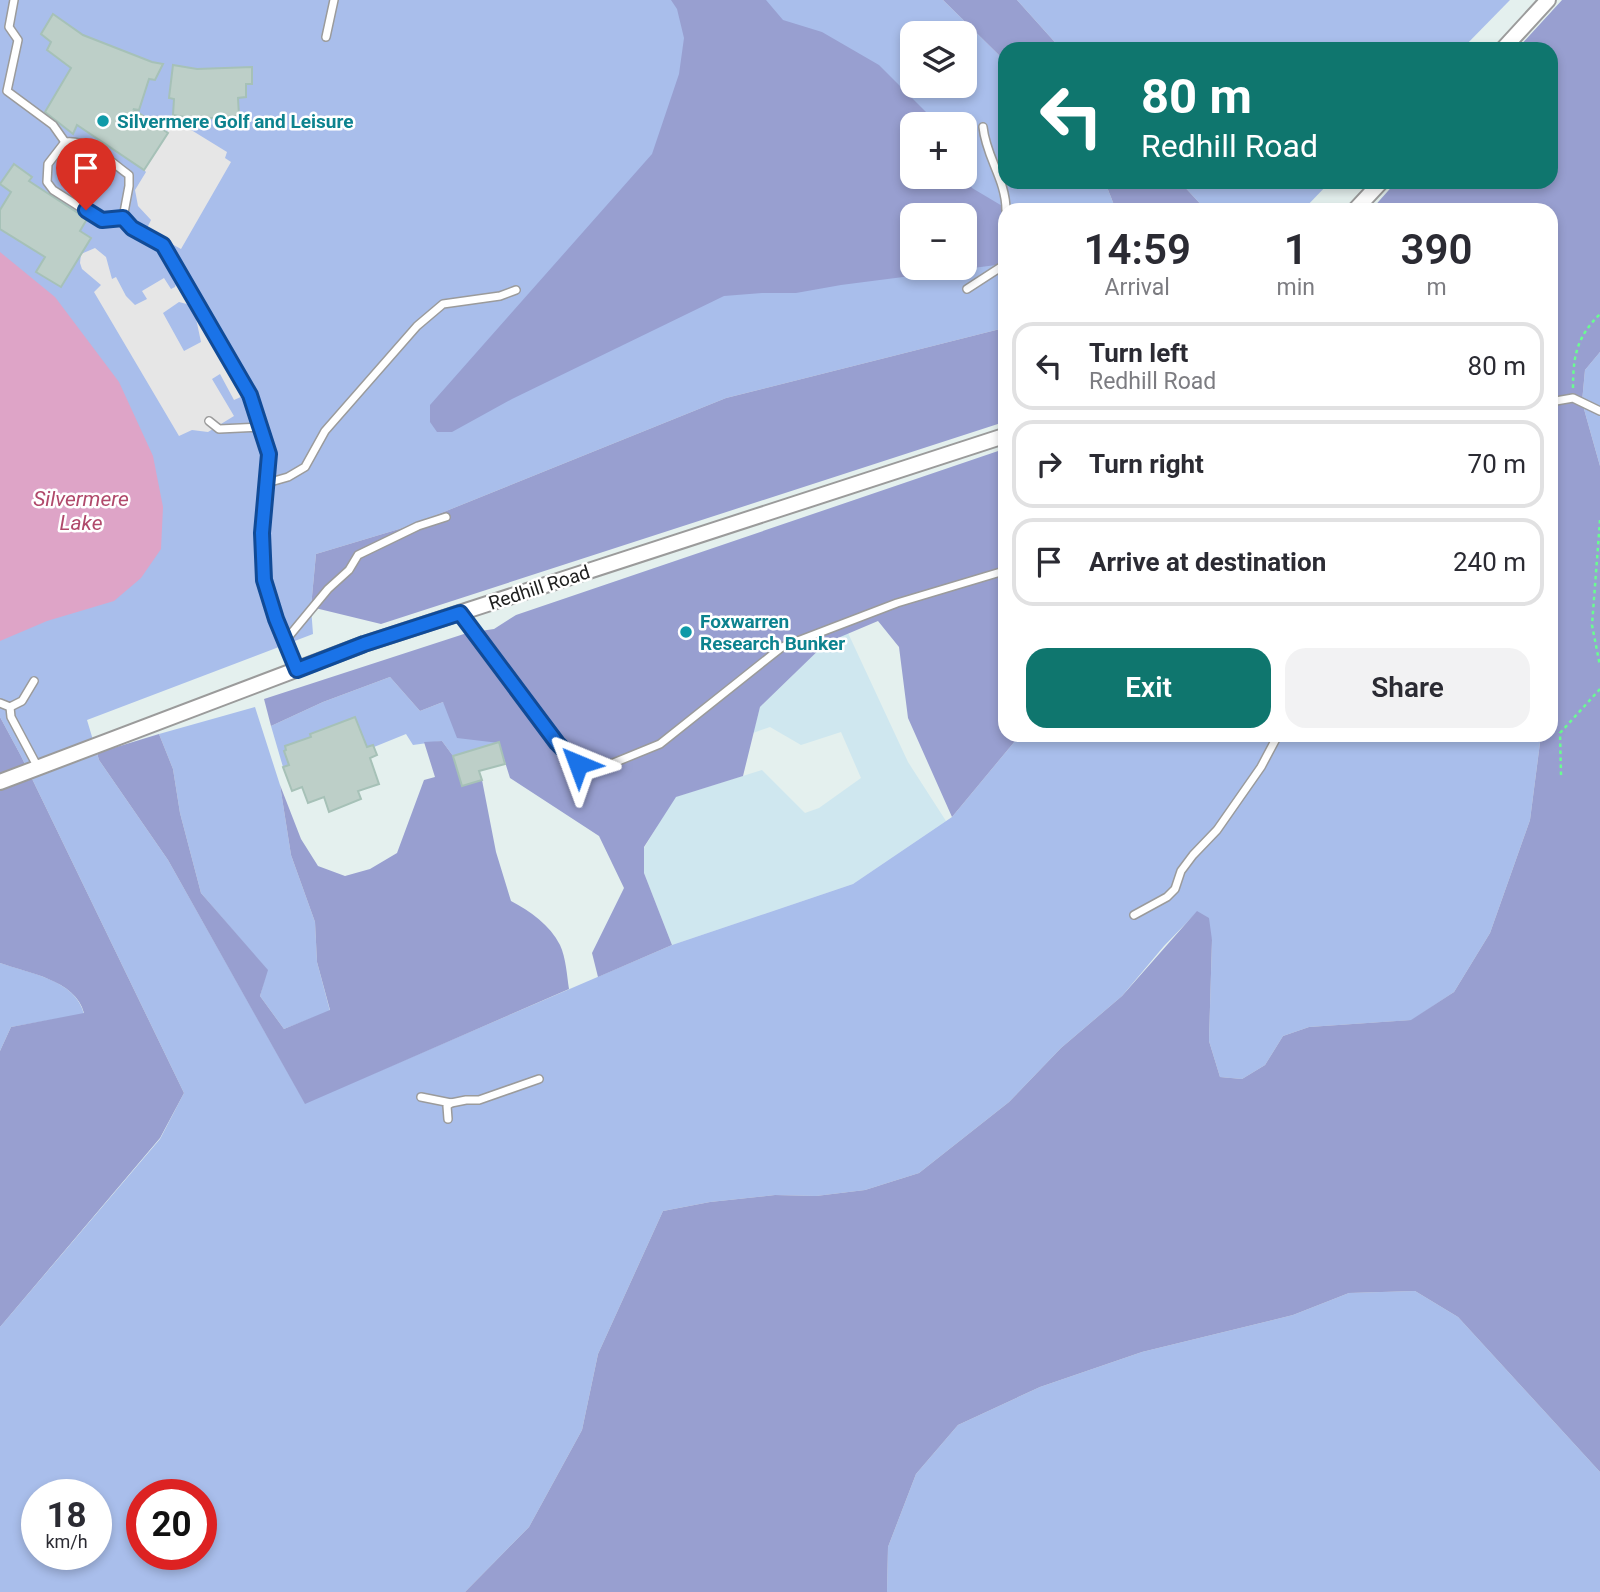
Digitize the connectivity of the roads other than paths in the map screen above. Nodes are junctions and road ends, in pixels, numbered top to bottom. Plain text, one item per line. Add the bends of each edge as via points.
1 (14, 0) edge
2 (334, 0) edge
3 (1548, 0) edge
4 (327, 37) dead end
5 (1509, 42) edge
6 (982, 127) dead end
7 (65, 142) junction
8 (998, 175) edge
9 (1374, 189) edge
10 (1362, 203) edge
11 (123, 218) junction
12 (998, 269) edge
13 (967, 289) dead end
14 (516, 290) dead end
15 (1558, 401) edge
16 (1600, 411) edge
17 (209, 421) dead end
18 (260, 427) junction
19 (998, 438) edge
20 (267, 483) junction
21 (446, 517) dead end
22 (998, 573) edge
23 (460, 613) junction
24 (285, 641) junction
25 (297, 670) junction
26 (34, 681) dead end
27 (0, 703) edge
28 (10, 708) junction
29 (1274, 742) edge
30 (36, 762) dead end
31 (0, 782) edge
32 (1134, 915) dead end
33 (539, 1079) dead end
34 (421, 1097) dead end
35 (451, 1102) junction
36 (448, 1119) dead end

1 - 7 lane via 9,27 18,40 8,91 53,125
2 - 4 lane
3 - 5 street
6 - 8 lane
7 - 11 lane via 86,144 128,174
7 - 11 lane via 48,164 47,182 53,190 102,220
9 - 10 street
11 - 18 lane via 163,245 250,395
12 - 13 lane
14 - 20 lane via 443,304 417,326 325,431 306,467
15 - 16 lane via 1573,398
17 - 18 lane via 219,429
18 - 20 lane via 269,454
19 - 23 street, Redhill Road
20 - 24 lane via 264,580
21 - 24 lane via 358,555
22 - 23 lane via 897,603 782,647 660,744 611,764 578,764 557,743
23 - 25 street, Redhill Road
24 - 25 lane
25 - 31 street, Redhill Road
26 - 28 lane via 22,701
27 - 28 lane
28 - 30 lane
29 - 32 lane via 1217,830 1187,863 1175,890
33 - 35 lane via 479,1100
34 - 35 lane
35 - 36 lane

